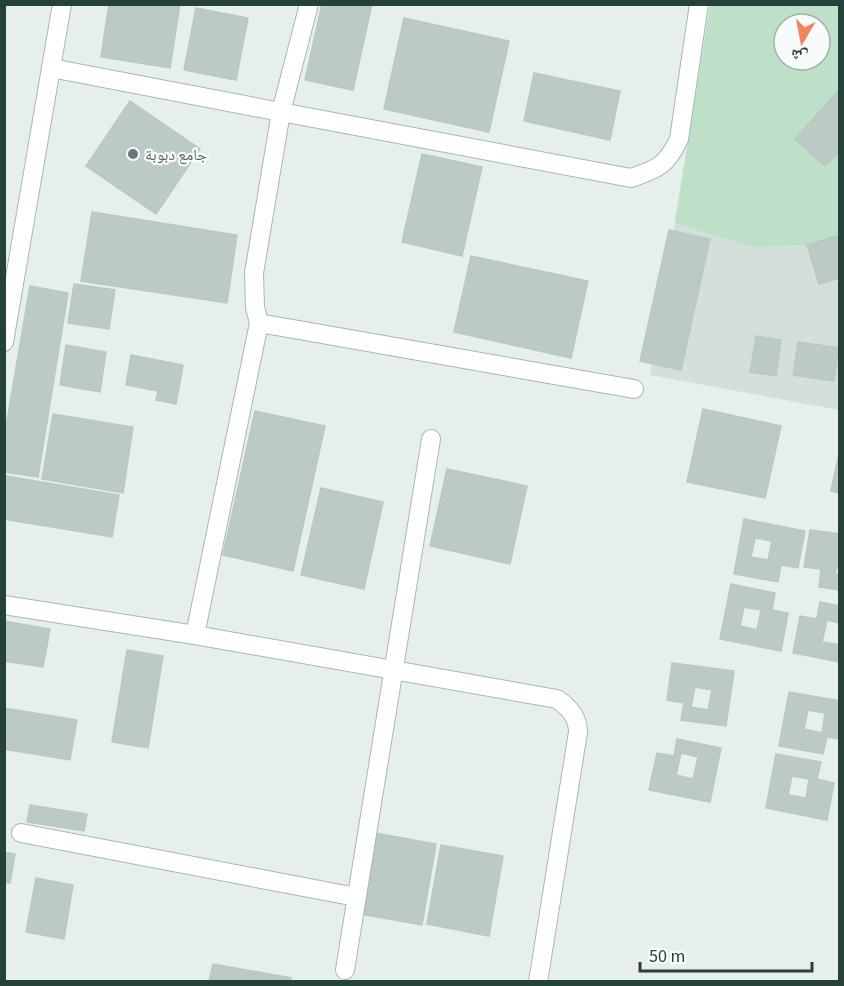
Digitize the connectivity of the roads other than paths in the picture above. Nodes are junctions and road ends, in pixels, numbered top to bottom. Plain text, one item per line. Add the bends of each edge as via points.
1 (63, 4) edge
2 (309, 4) edge
3 (699, 4) edge
4 (51, 68) junction
5 (281, 112) junction
6 (7, 306) edge
7 (259, 323) junction
8 (4, 342) edge
9 (634, 389) dead end
10 (430, 439) dead end
11 (4, 605) edge
12 (195, 635) junction
13 (393, 671) junction
14 (21, 833) dead end
15 (356, 897) junction
16 (345, 970) dead end
17 (537, 981) edge

1 - 4 street
2 - 5 street
3 - 5 street via 679,139 672,155 655,170 631,178
4 - 5 street
4 - 6 street
5 - 7 street via 254,273
6 - 8 street
7 - 9 street
7 - 12 street
10 - 13 street
11 - 12 street
12 - 13 street
13 - 15 street
13 - 17 street via 557,699 576,718 578,732
14 - 15 street
15 - 16 street

